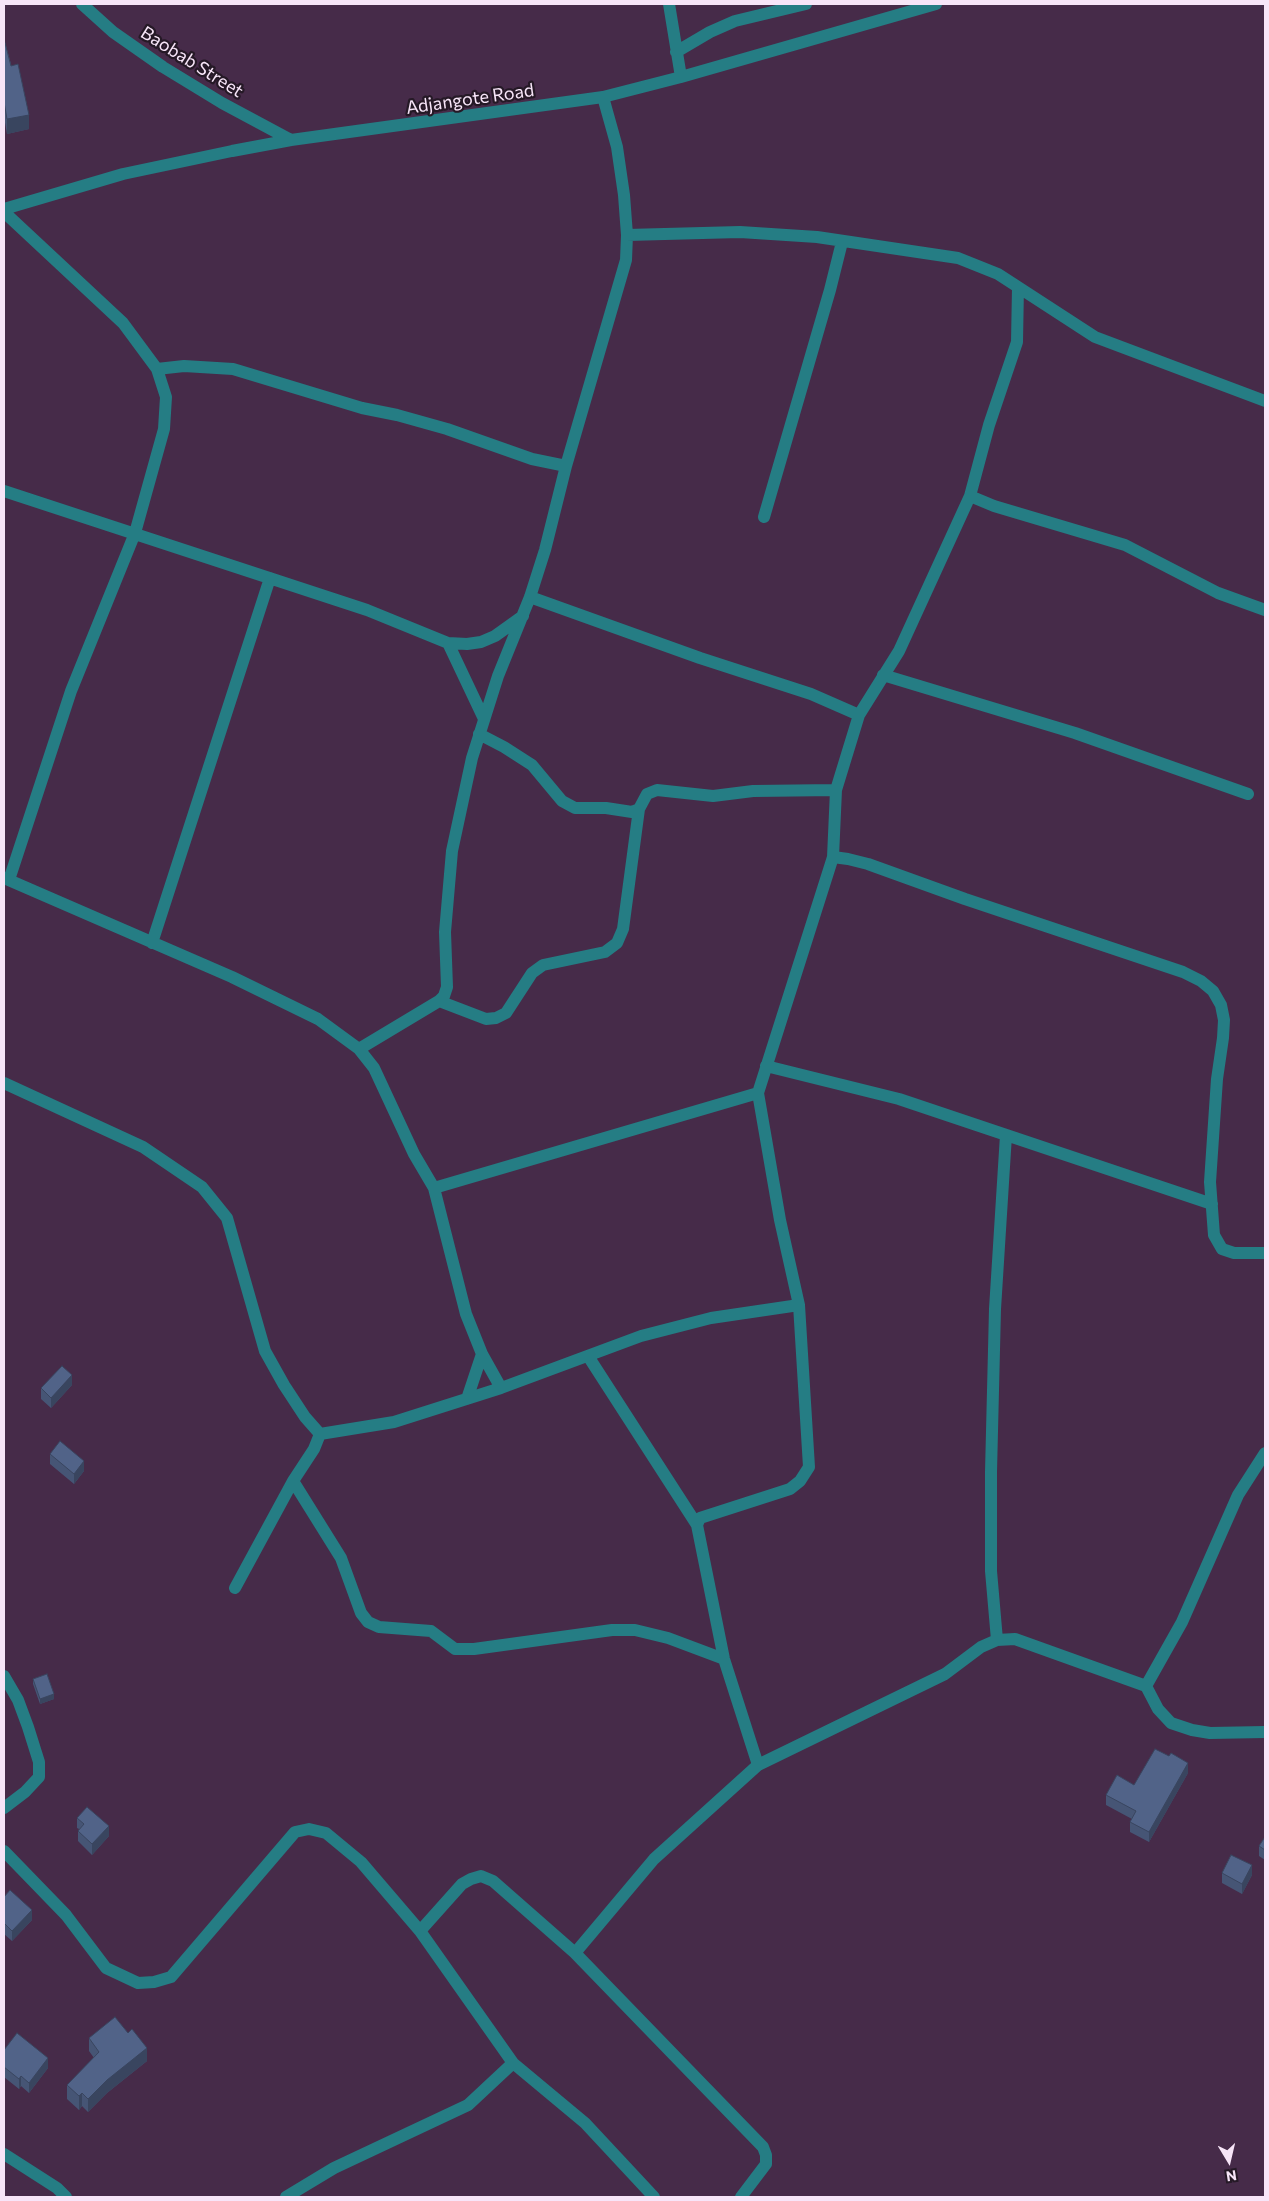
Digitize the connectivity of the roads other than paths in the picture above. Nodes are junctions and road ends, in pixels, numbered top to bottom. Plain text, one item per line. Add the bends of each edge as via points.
1 (82, 4) edge
2 (669, 4) edge
3 (806, 4) edge
4 (936, 4) edge
5 (676, 52) junction
6 (681, 78) junction
7 (603, 97) junction
8 (291, 140) junction
9 (4, 210) edge
10 (627, 236) junction
11 (842, 242) junction
12 (1018, 288) junction
13 (157, 369) junction
14 (1265, 401) edge
15 (566, 466) junction
16 (4, 491) edge
17 (970, 496) junction
18 (764, 517) dead end
19 (135, 533) junction
20 (270, 578) junction
21 (530, 597) junction
22 (1265, 610) edge
23 (522, 616) junction
24 (448, 643) junction
25 (883, 675) junction
26 (859, 715) junction
27 (484, 719) junction
28 (479, 734) junction
29 (836, 790) junction
30 (1248, 794) dead end
31 (639, 809) junction
32 (833, 857) junction
33 (6, 879) edge
34 (152, 942) junction
35 (440, 1001) junction
36 (359, 1049) junction
37 (766, 1066) junction
38 (4, 1083) edge
39 (758, 1092) junction
40 (1006, 1135) junction
41 (434, 1188) junction
42 (1212, 1204) junction
43 (1265, 1254) edge
44 (799, 1305) junction
45 (482, 1354) junction
46 (588, 1356) junction
47 (501, 1388) junction
48 (468, 1399) junction
49 (320, 1434) junction
50 (1265, 1453) edge
51 (292, 1481) junction
52 (697, 1525) junction
53 (235, 1588) dead end
54 (997, 1640) junction
55 (724, 1659) junction
56 (4, 1676) edge
57 (1146, 1686) junction
58 (1265, 1732) edge
59 (758, 1764) junction
60 (4, 1808) edge
61 (4, 1851) edge
62 (420, 1931) junction
63 (575, 1953) junction
64 (513, 2063) junction
65 (4, 2154) edge
66 (66, 2197) edge
67 (286, 2197) edge
68 (654, 2197) edge
69 (741, 2197) edge

1 - 8 street, Baobab Street via 113,32 163,67
2 - 5 street
3 - 5 street via 735,21
4 - 6 street, Adjangote Road
5 - 6 street
6 - 7 street, Adjangote Road
7 - 8 street, Adjangote Road
7 - 10 street via 617,147
8 - 9 street, Adjangote Road via 123,174
9 - 13 street via 123,323
10 - 11 street via 740,232 817,237
10 - 15 street via 626,260
11 - 12 street via 958,258 998,274
11 - 18 street
12 - 14 street via 1095,337
12 - 17 street via 1017,342 989,425
13 - 15 street via 184,366 233,369 362,408 447,429 532,459
13 - 19 street via 166,397 164,429
15 - 21 street
16 - 19 street
17 - 22 street via 1124,544 1218,593
17 - 25 street via 903,643
19 - 20 street
19 - 33 street via 71,691
20 - 24 street via 367,610
20 - 34 street
21 - 23 street
21 - 26 street via 811,694
23 - 24 street via 481,642
23 - 27 street
24 - 27 street
25 - 26 street
25 - 30 street via 1075,733
26 - 29 street
27 - 28 street
28 - 31 street via 532,765 562,801 575,808 632,812
28 - 35 street via 452,851 445,932 447,987
29 - 31 street via 754,791 713,796 657,790 648,794
29 - 32 street
31 - 35 street via 623,930 618,943 605,952 543,965 532,973 506,1013 496,1018 486,1019
32 - 37 street
32 - 42 street via 868,864 1183,972 1213,991 1221,1005 1224,1020 1210,1182
33 - 34 street
34 - 36 street via 318,1019
35 - 36 street
36 - 41 street via 374,1068 414,1154
37 - 39 street
37 - 40 street via 899,1099
38 - 49 street via 143,1147 202,1187 226,1218 265,1351 289,1393
39 - 41 street
39 - 44 street via 780,1220
40 - 42 street
40 - 54 street via 995,1309 991,1472 991,1571
41 - 45 street via 466,1314
42 - 43 street via 1214,1235 1222,1249 1234,1253
44 - 46 street via 712,1318 641,1336
44 - 52 street via 809,1467 790,1489 700,1518
45 - 47 street
45 - 48 street
46 - 47 street
46 - 52 street
47 - 48 street
48 - 49 street via 394,1422
49 - 51 street
50 - 57 street via 1238,1495 1182,1622
51 - 53 street
51 - 55 street via 341,1558 361,1613 368,1622 379,1627 431,1631 455,1649 635,1630 668,1638
52 - 55 street
54 - 57 street via 1015,1639
54 - 59 street via 981,1647 945,1674
55 - 59 street
56 - 60 street via 28,1727 39,1762 39,1776
57 - 58 street via 1158,1709 1172,1723 1210,1732
59 - 63 street via 654,1859
61 - 62 street via 66,1915 106,1968 138,1983 171,1977 295,1832 309,1829 326,1833 361,1862
62 - 63 street via 462,1884 481,1876 492,1881
62 - 64 street
63 - 69 street via 763,2147 766,2164
64 - 67 street via 468,2105 334,2168
64 - 68 street via 585,2123
65 - 66 street

